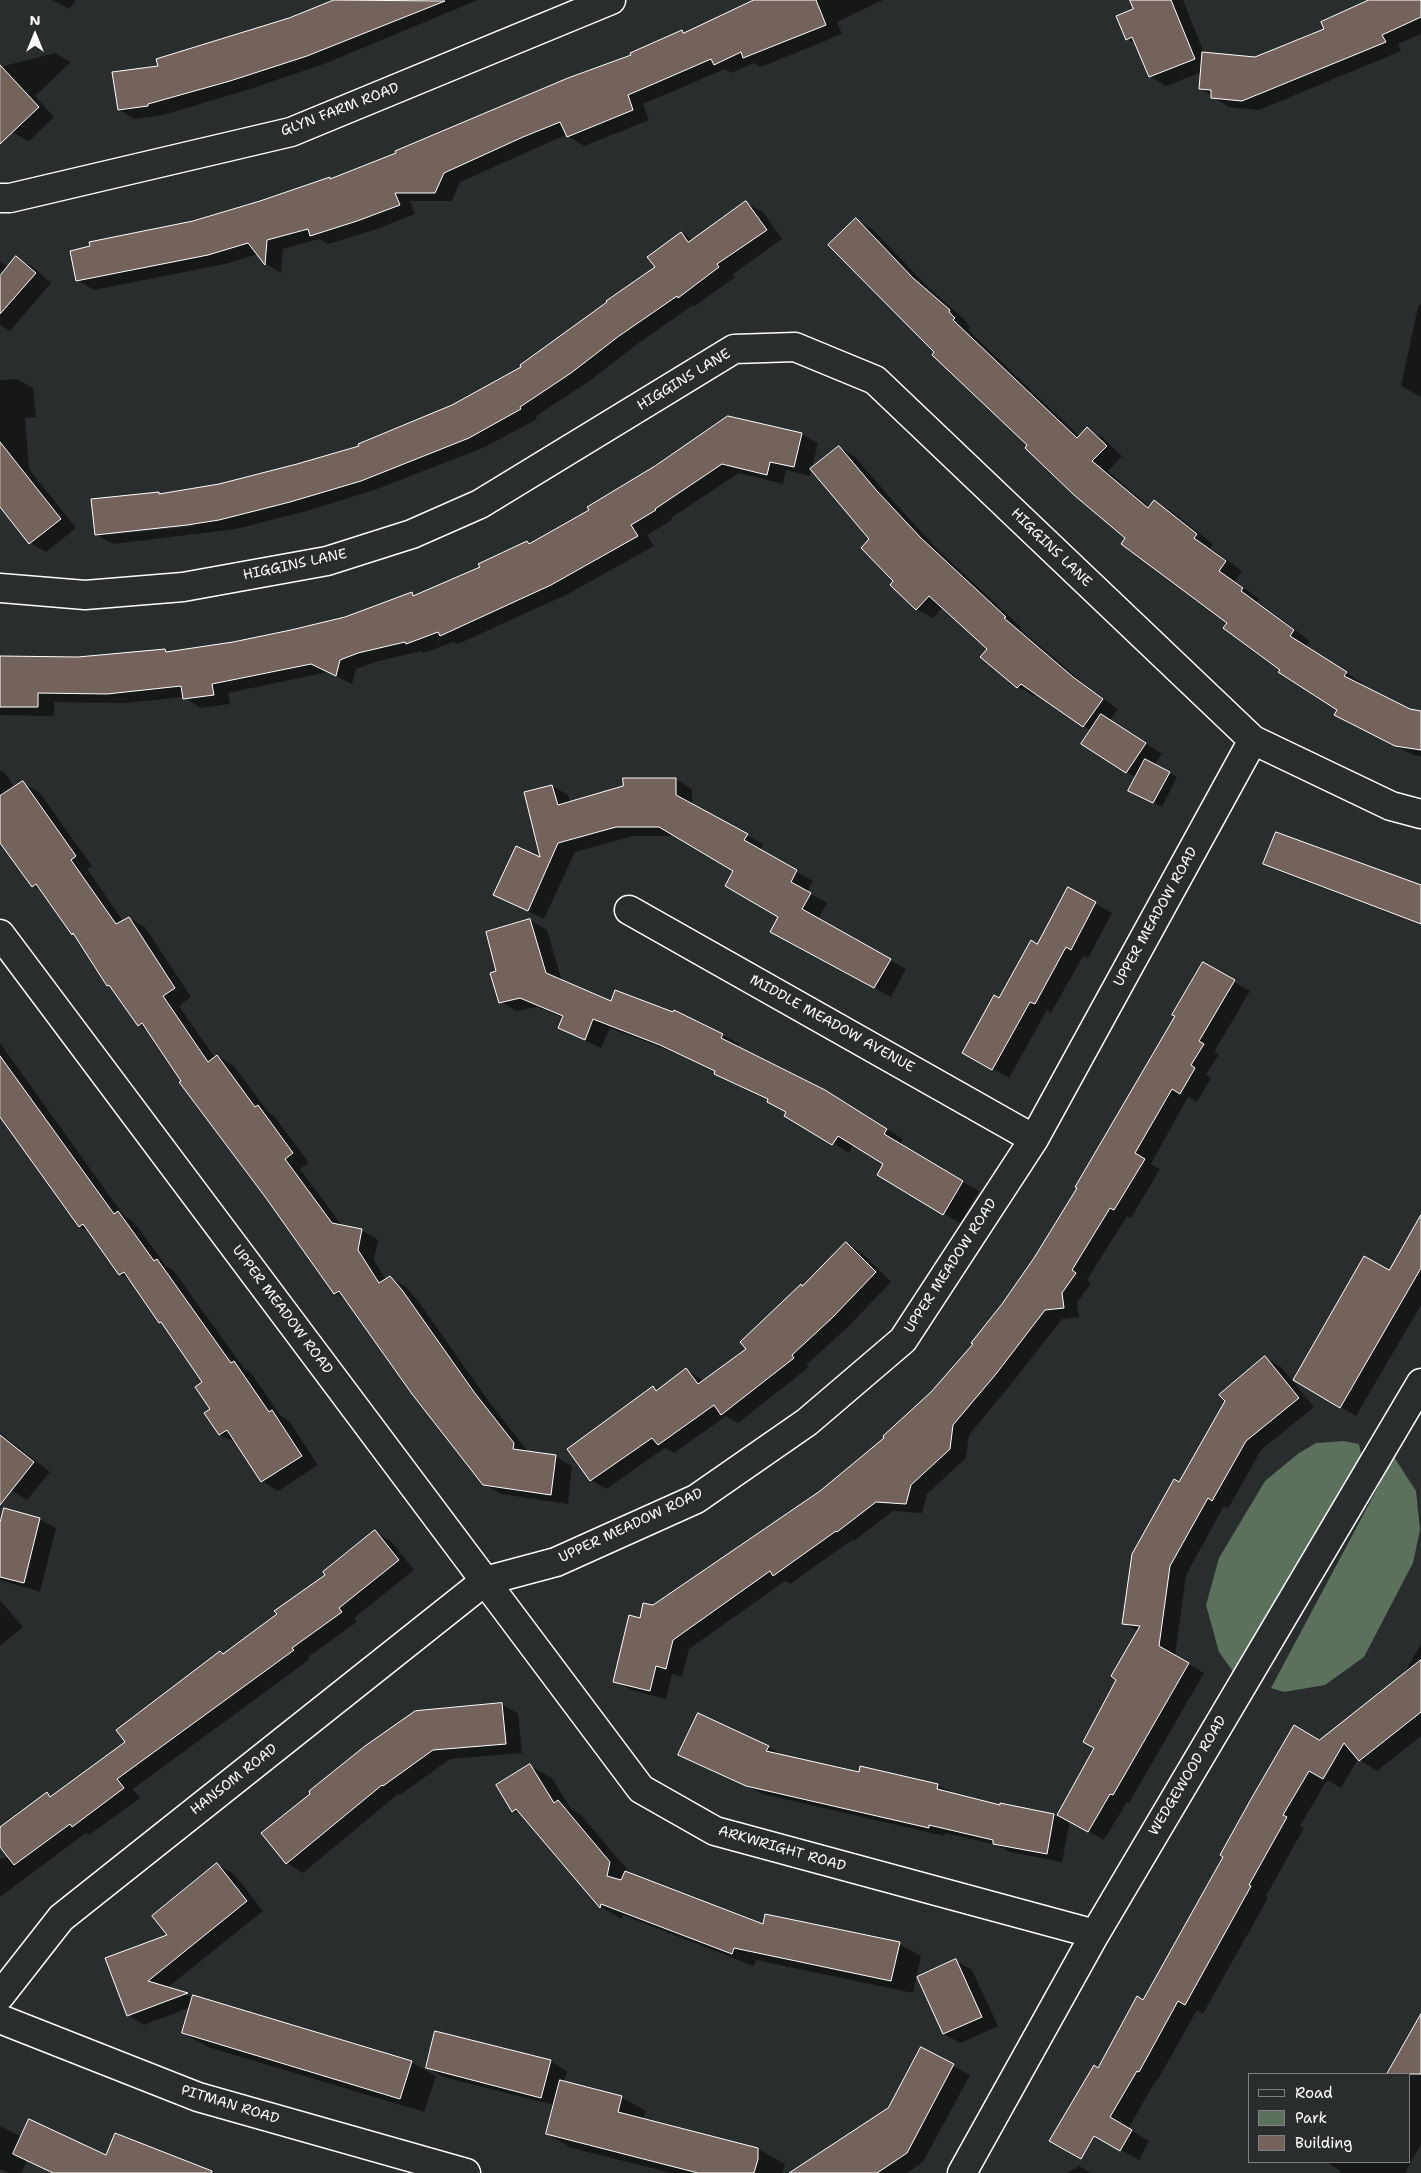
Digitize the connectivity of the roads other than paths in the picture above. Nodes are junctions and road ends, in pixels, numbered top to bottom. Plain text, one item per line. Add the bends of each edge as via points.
1 (610, 0) edge
2 (0, 198) edge
3 (0, 588) edge
4 (1253, 740) junction
5 (1421, 814) edge
6 (629, 910) dead end
7 (0, 934) edge
8 (1034, 1139) junction
9 (1421, 1383) edge
10 (485, 1581) junction
11 (1095, 1934) junction
12 (0, 1996) edge
13 (0, 2019) edge
14 (463, 2173) edge
15 (962, 2173) edge

1 - 2 street, GLYN FARM ROAD via 291,132
3 - 4 street, HIGGINS LANE via 85,595 183,587 327,561 412,534 480,504 734,349 795,347 875,380
4 - 5 street, HIGGINS LANE via 1390,806
4 - 8 street, UPPER MEADOW ROAD
6 - 8 street, MIDDLE MEADOW AVENUE
7 - 10 street, UPPER MEADOW ROAD
8 - 10 street, UPPER MEADOW ROAD via 903,1340 807,1422 696,1499 556,1562
9 - 11 street, WEDGEWOOD ROAD
10 - 11 street, ARKWRIGHT ROAD via 641,1789 715,1831
10 - 12 street, HANSOM ROAD via 61,1918
11 - 15 street, WEDGEWOOD ROAD
13 - 14 street, PITMAN ROAD via 198,2097

